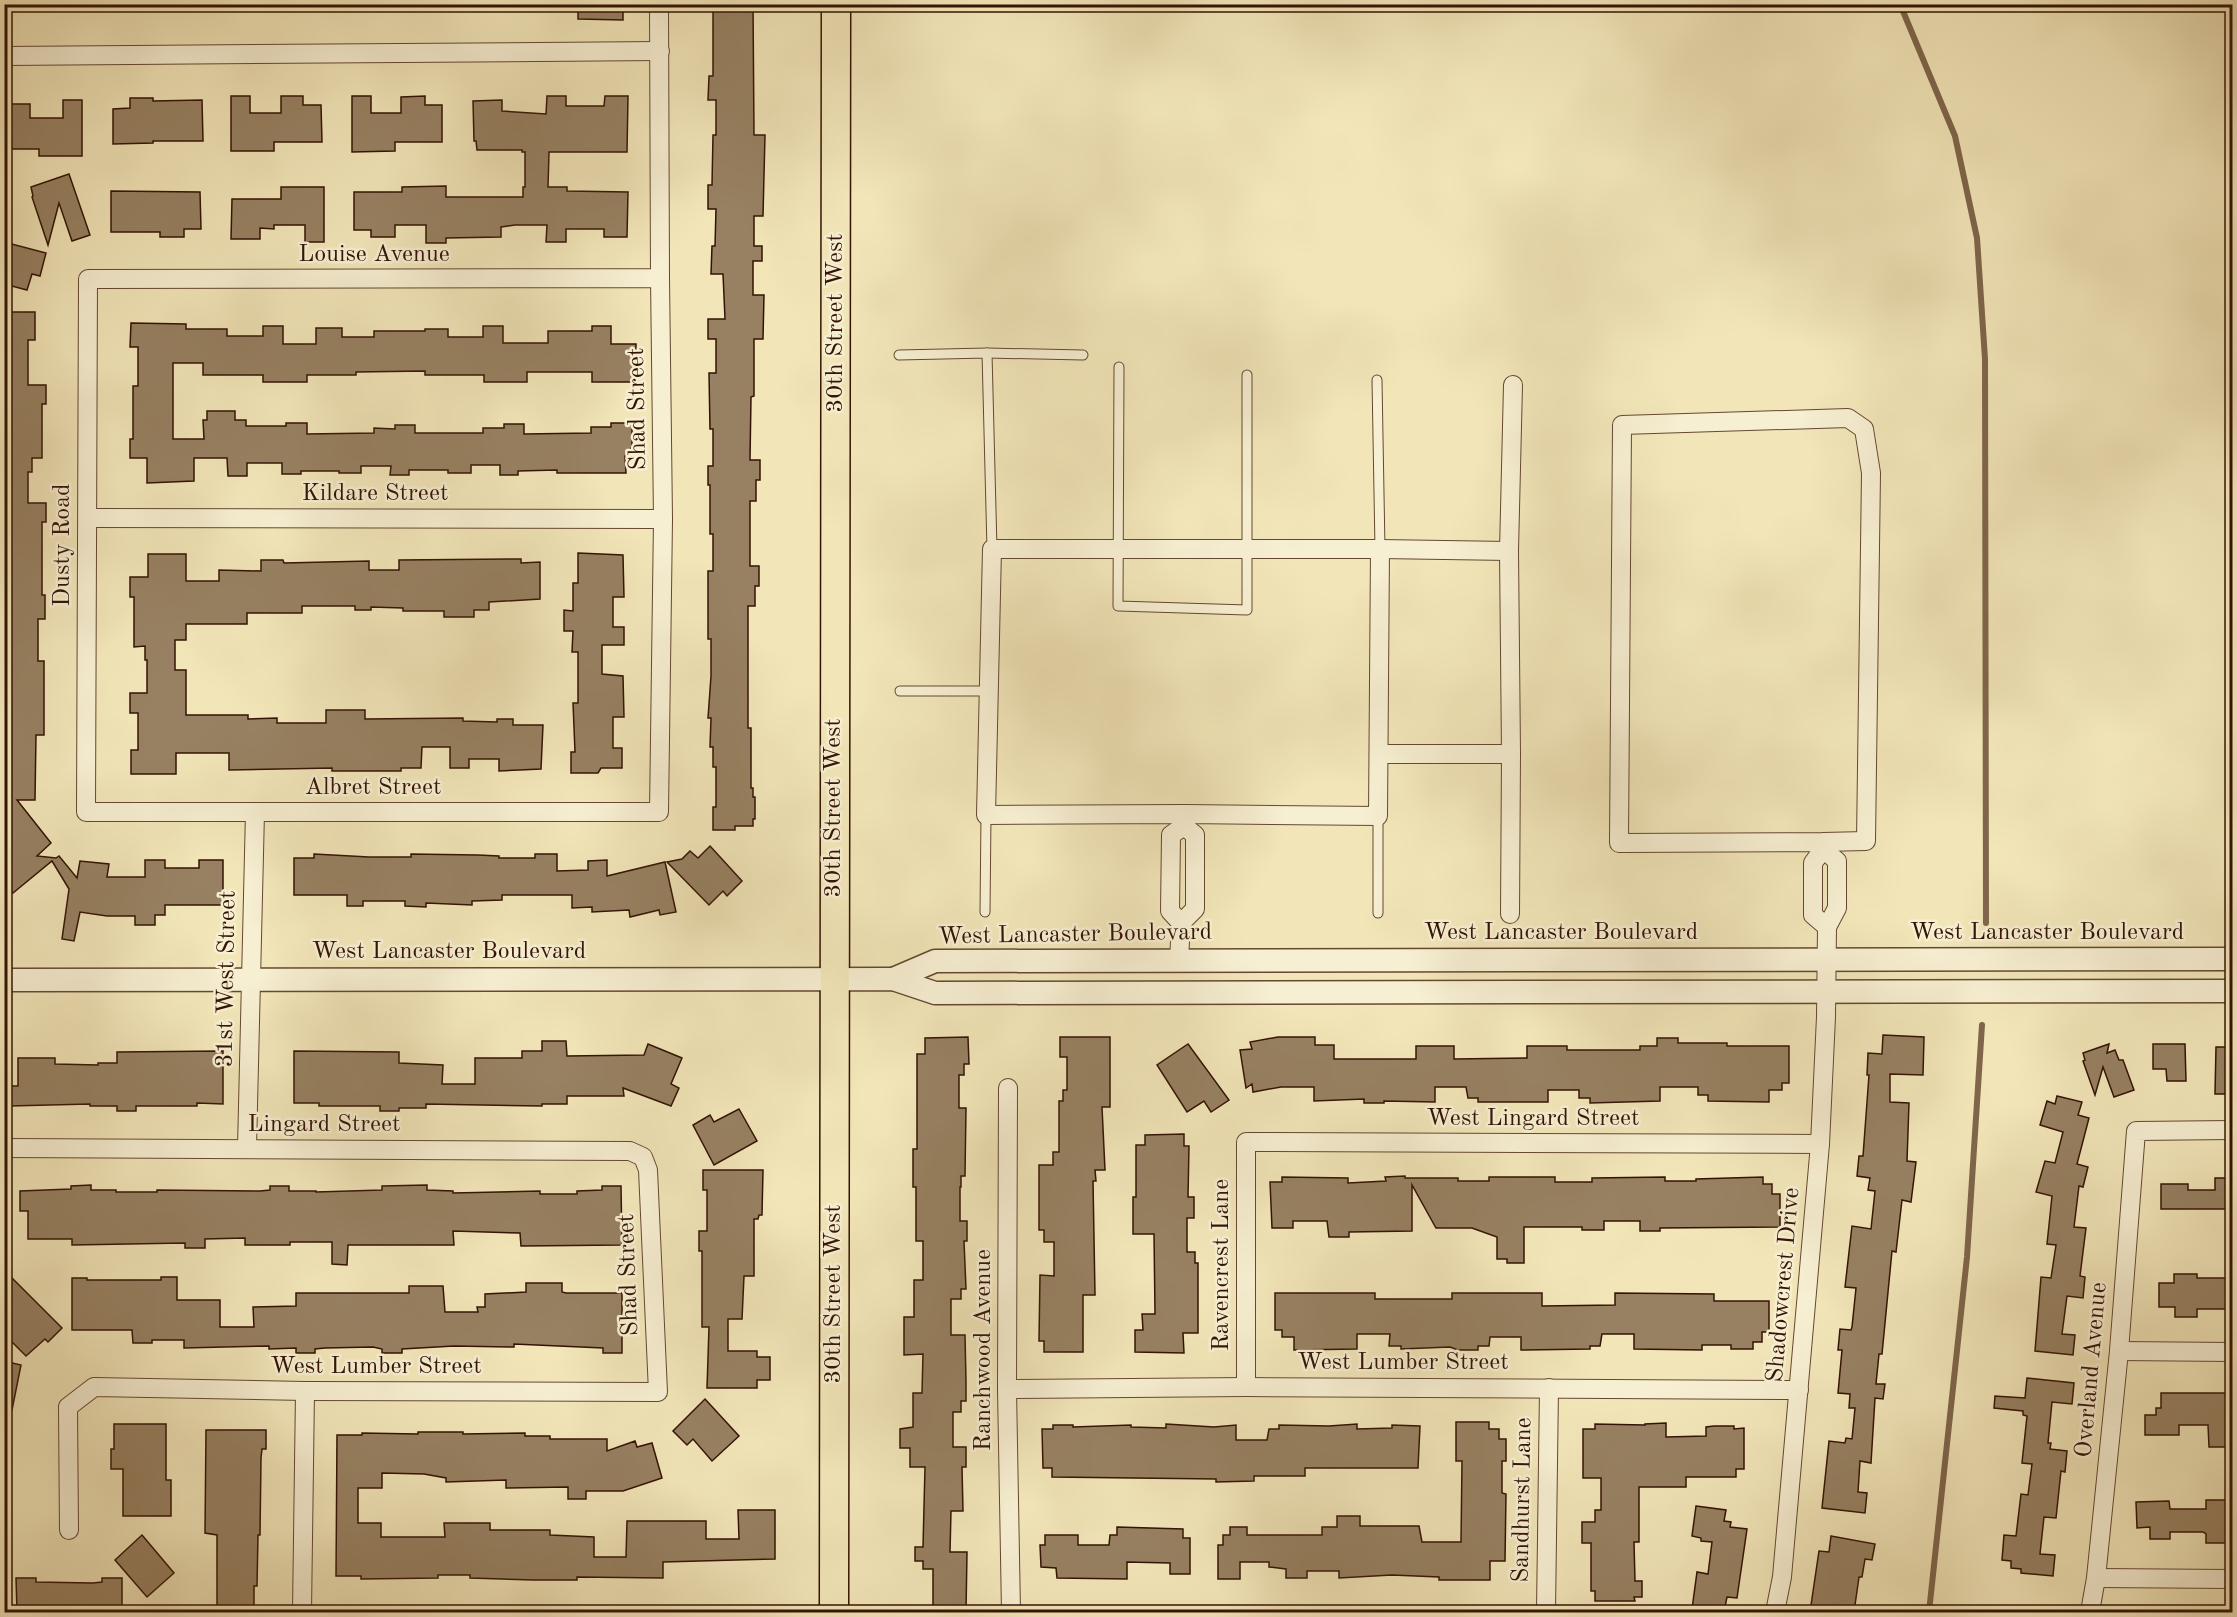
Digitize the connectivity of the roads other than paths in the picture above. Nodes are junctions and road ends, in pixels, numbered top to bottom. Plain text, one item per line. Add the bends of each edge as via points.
1 (660, 4) edge
2 (836, 4) edge
3 (660, 51) junction
4 (4, 56) edge
5 (660, 278) junction
6 (88, 279) joint
7 (987, 353) junction
8 (899, 355) dead end
9 (1083, 355) dead end
10 (1119, 367) dead end
11 (1248, 375) dead end
12 (1377, 380) dead end
13 (1513, 386) dead end
14 (88, 518) junction
15 (663, 519) junction
16 (992, 549) junction
17 (1119, 549) junction
18 (1248, 549) junction
19 (1380, 549) junction
20 (1509, 551) junction
21 (900, 691) dead end
22 (988, 691) junction
23 (1378, 754) junction
24 (1511, 754) junction
25 (86, 812) joint
26 (255, 812) junction
27 (659, 812) joint
28 (986, 815) junction
29 (1378, 816) junction
30 (1185, 820) junction
31 (1823, 846) junction
32 (985, 912) dead end
33 (1378, 913) dead end
34 (1510, 914) dead end
35 (1181, 922) junction
36 (1827, 927) junction
37 (2232, 959) edge
38 (1179, 960) junction
39 (1826, 961) junction
40 (251, 979) junction
41 (834, 979) junction
42 (893, 979) junction
43 (4, 980) edge
44 (2232, 991) edge
45 (1826, 992) junction
46 (1008, 1088) dead end
47 (2232, 1130) edge
48 (1246, 1143) joint
49 (1820, 1144) junction
50 (4, 1148) edge
51 (247, 1148) junction
52 (642, 1157) joint
53 (2119, 1351) junction
54 (2232, 1352) edge
55 (1246, 1387) junction
56 (1549, 1388) junction
57 (1007, 1389) junction
58 (1799, 1390) junction
59 (305, 1391) junction
60 (658, 1392) joint
61 (69, 1530) dead end
62 (2096, 1578) junction
63 (2232, 1580) edge
64 (302, 1612) edge
65 (834, 1612) edge
66 (1011, 1612) edge
67 (1546, 1612) edge
68 (1775, 1612) edge
69 (2090, 1612) edge

1 - 3 street, Shad Street
2 - 41 main road, 30th Street West
3 - 4 street
3 - 5 street, Shad Street
5 - 6 street, Louise Avenue
5 - 15 street, Shad Street
6 - 14 street, Dusty Road
7 - 8 lane
7 - 9 lane
7 - 16 lane
10 - 17 lane
11 - 18 lane
12 - 19 lane
13 - 20 street
14 - 15 street, Kildare Street
14 - 25 street, Dusty Road
15 - 27 street, Shad Street
16 - 17 street
16 - 22 street
17 - 18 street
17 - 18 lane via 1118,606 1247,610
18 - 19 street
19 - 20 street
19 - 23 street
20 - 24 street
21 - 22 lane
22 - 28 street
23 - 24 street
23 - 29 street
24 - 34 street
25 - 26 street, Albret Street
26 - 27 street, Albret Street
26 - 40 street, 31st West Street
28 - 30 street
28 - 32 lane
29 - 30 street
29 - 33 lane
30 - 35 street via 1195,835 1195,909
30 - 35 street via 1171,835 1170,911
31 - 31 street via 1866,841 1871,473 1864,429 1848,418 1622,425 1619,843
31 - 36 street, Shadowcrest Drive via 1837,861 1837,908
31 - 36 street via 1812,862 1812,915
35 - 38 street
36 - 39 street, Shadowcrest Drive
37 - 39 street, West Lancaster Boulevard
38 - 39 street, West Lancaster Boulevard
38 - 42 street, West Lancaster Boulevard via 935,961
39 - 45 street, Shadowcrest Drive
40 - 41 street, West Lancaster Boulevard
40 - 43 street, West Lancaster Boulevard
40 - 51 street, 31st West Street
41 - 42 street, West Lancaster Boulevard
41 - 65 main road, 30th Street West
42 - 45 street, West Lancaster Boulevard via 935,993
44 - 45 street, West Lancaster Boulevard
45 - 49 street, Shadowcrest Drive
46 - 57 street, Ranchwood Avenue
47 - 53 street, Overland Avenue via 2136,1131
48 - 49 street, West Lingard Street
48 - 55 street, Ravencrest Lane
49 - 58 street, Shadowcrest Drive
50 - 51 street, Lingard Street
51 - 52 street, Lingard Street via 630,1151
52 - 60 street, Shad Street via 648,1170
53 - 54 street
53 - 62 street, Overland Avenue
55 - 56 street, West Lumber Street
55 - 57 street, West Lumber Street
56 - 58 street, West Lumber Street
56 - 67 street, Sandhurst Lane
57 - 66 street, Ranchwood Avenue
58 - 68 street, Shadowcrest Drive via 1782,1577
59 - 60 street, West Lumber Street
59 - 61 street, West Lumber Street via 94,1387 68,1407
59 - 64 street
62 - 63 street
62 - 69 street, Overland Avenue

